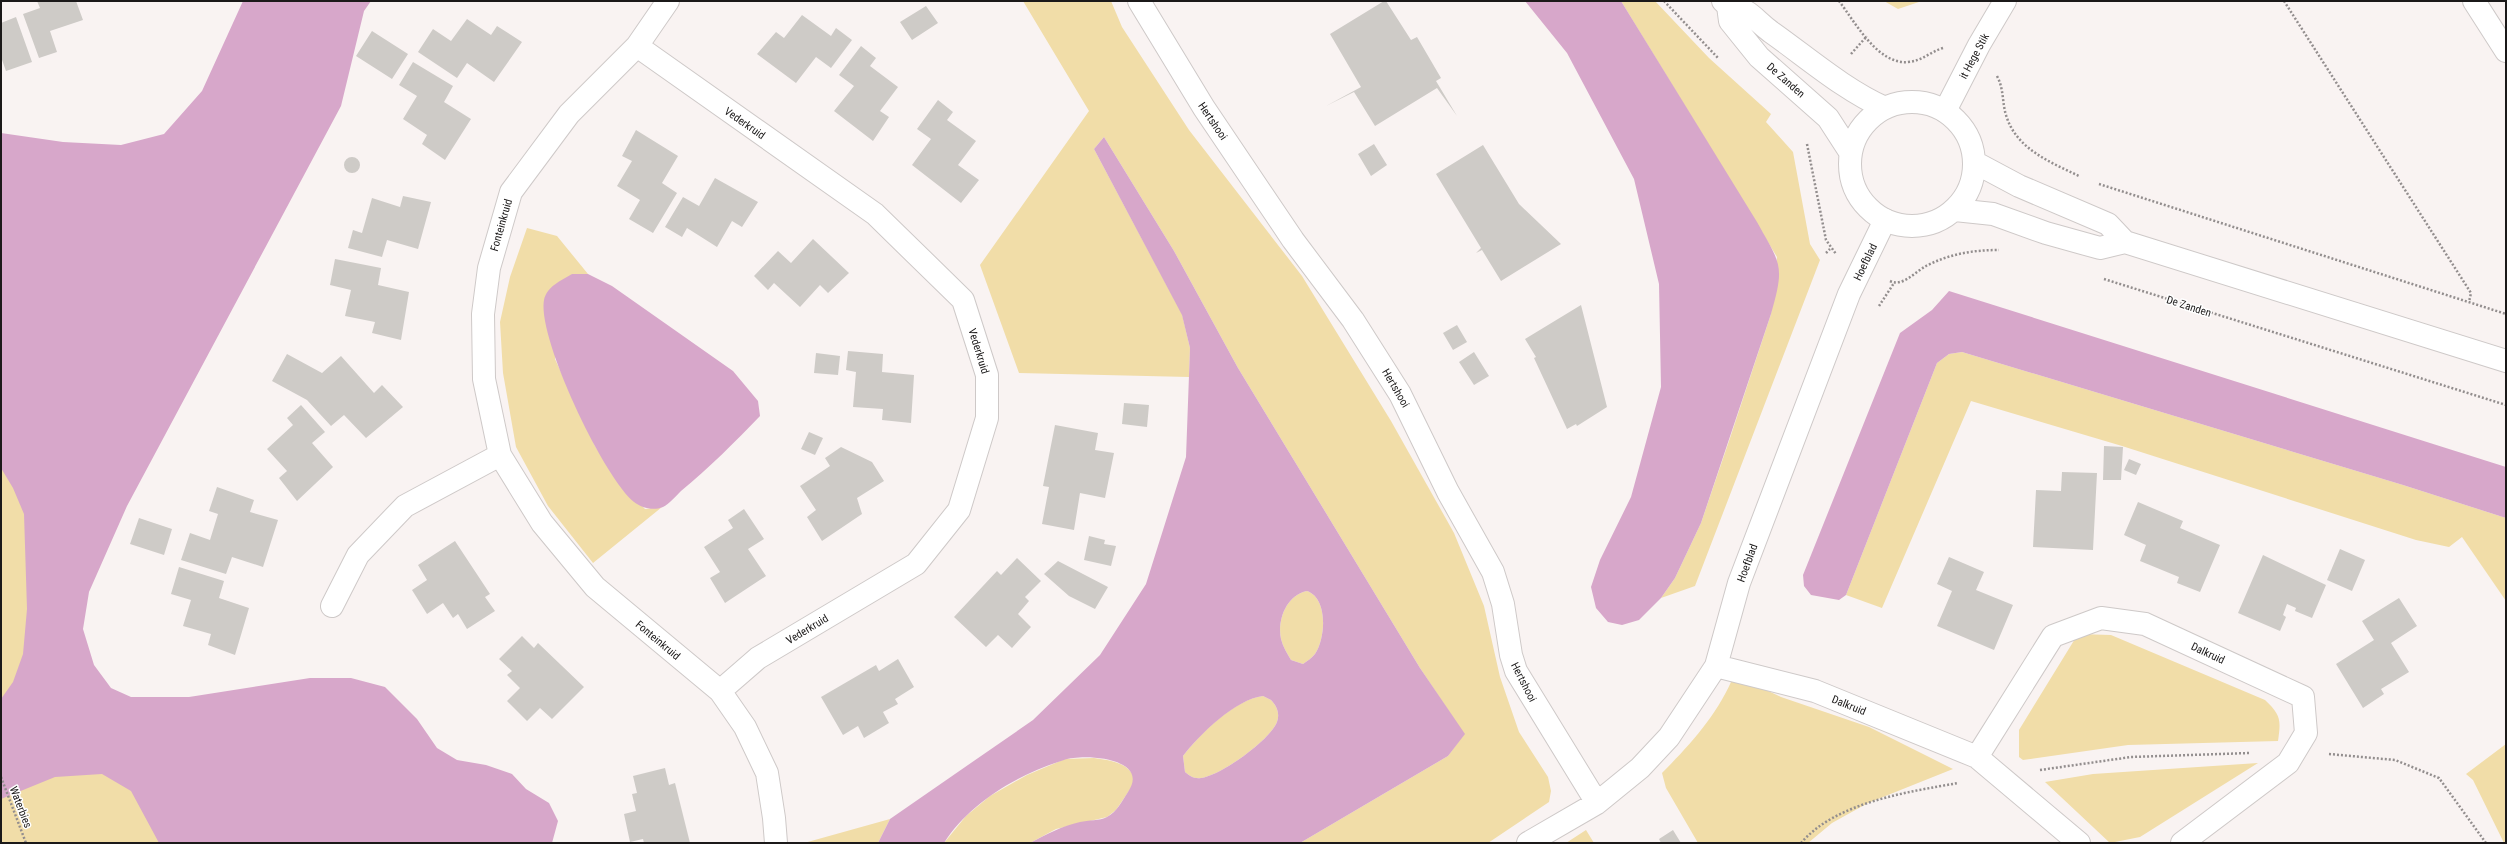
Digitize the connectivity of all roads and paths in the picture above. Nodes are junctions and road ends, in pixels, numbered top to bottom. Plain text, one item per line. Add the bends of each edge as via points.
1 (668, 1) edge
2 (1139, 1) edge
3 (1839, 1) edge
4 (2006, 1) edge
5 (2284, 1) edge
6 (2474, 1) edge
7 (1726, 3) edge
8 (1867, 36) junction
9 (637, 46) junction
10 (1947, 49) dead end
11 (2506, 51) edge
12 (1847, 59) dead end
13 (1995, 72) dead end
14 (1885, 108) junction
15 (1945, 111) junction
16 (1804, 139) dead end
17 (1850, 152) junction
18 (1974, 162) junction
19 (2086, 179) dead end
20 (2096, 184) dead end
21 (1954, 210) junction
22 (1884, 220) junction
23 (2125, 242) junction
24 (2005, 250) dead end
25 (1826, 253) dead end
26 (2096, 277) dead end
27 (1887, 280) dead end
28 (2469, 302) junction
29 (2506, 314) edge
30 (2506, 361) edge
31 (2506, 405) edge
32 (500, 455) junction
33 (332, 606) dead end
34 (1716, 666) junction
35 (720, 691) junction
36 (2295, 751) junction
37 (1976, 757) junction
38 (1998, 776) junction
39 (1, 777) edge
40 (1597, 803) junction
41 (26, 843) edge
42 (776, 843) edge
43 (1528, 843) edge
44 (1801, 843) edge
45 (2079, 843) edge
46 (2182, 843) edge
47 (2486, 843) edge

1 - 9 street, Fonteinkruid
2 - 40 street, Hertshooi via 1204,108 1293,240 1370,344 1400,394 1448,492 1493,572 1503,604 1516,671
3 - 8 path
4 - 15 street, it Hege Stik via 1979,45
5 - 28 path via 2471,293
6 - 11 street
7 - 14 street, De Zanden via 1744,9 1765,28 1853,92
7 - 17 street, De Zanden via 1730,22 1759,57 1828,118
8 - 10 path via 1889,58 1899,62 1914,61 1934,51
8 - 12 path
9 - 32 street, Fonteinkruid via 569,114 511,192 489,268 483,314 484,379
9 - 35 street, Vederkruid via 874,214 963,300 987,375 987,418 959,510 916,564 758,658
13 - 19 path via 2002,88 2008,122 2021,142 2041,157
14 - 15 street via 1911,102 1929,104
14 - 17 street via 1862,126
15 - 18 street via 1966,133 1972,147
16 - 25 path via 1830,249
17 - 22 street via 1850,172 1856,192 1868,208
18 - 21 street via 1970,188
18 - 23 street via 2019,186 2108,224
20 - 28 path
21 - 22 street via 1926,225 1905,226
21 - 23 street via 1993,214 2046,233 2100,248
22 - 34 street, Hoefblad via 1849,294 1739,583
23 - 30 street
24 - 27 path via 1954,255 1926,267 1902,282 1894,283
26 - 31 path, De Zanden
28 - 29 path
32 - 33 street via 405,506 358,555
32 - 35 street, Fonteinkruid via 542,523 595,588
34 - 37 street, Dalkruid via 1815,691
34 - 40 street, Hoefblad via 1683,718 1659,748 1630,778
35 - 42 street, Fonteinkruid via 745,727 767,773
36 - 37 street, Dalkruid via 2306,733 2303,697 2145,624 2101,618 2054,636
36 - 38 path via 2131,757
36 - 46 street, Dalkruid via 2288,763
36 - 47 path via 2395,760 2439,778
37 - 38 street, Dalkruid
38 - 44 path via 1910,791 1843,812 1809,834
38 - 45 street, Dalkruid
39 - 41 path, Waterbies
40 - 43 street, Hoefblad

